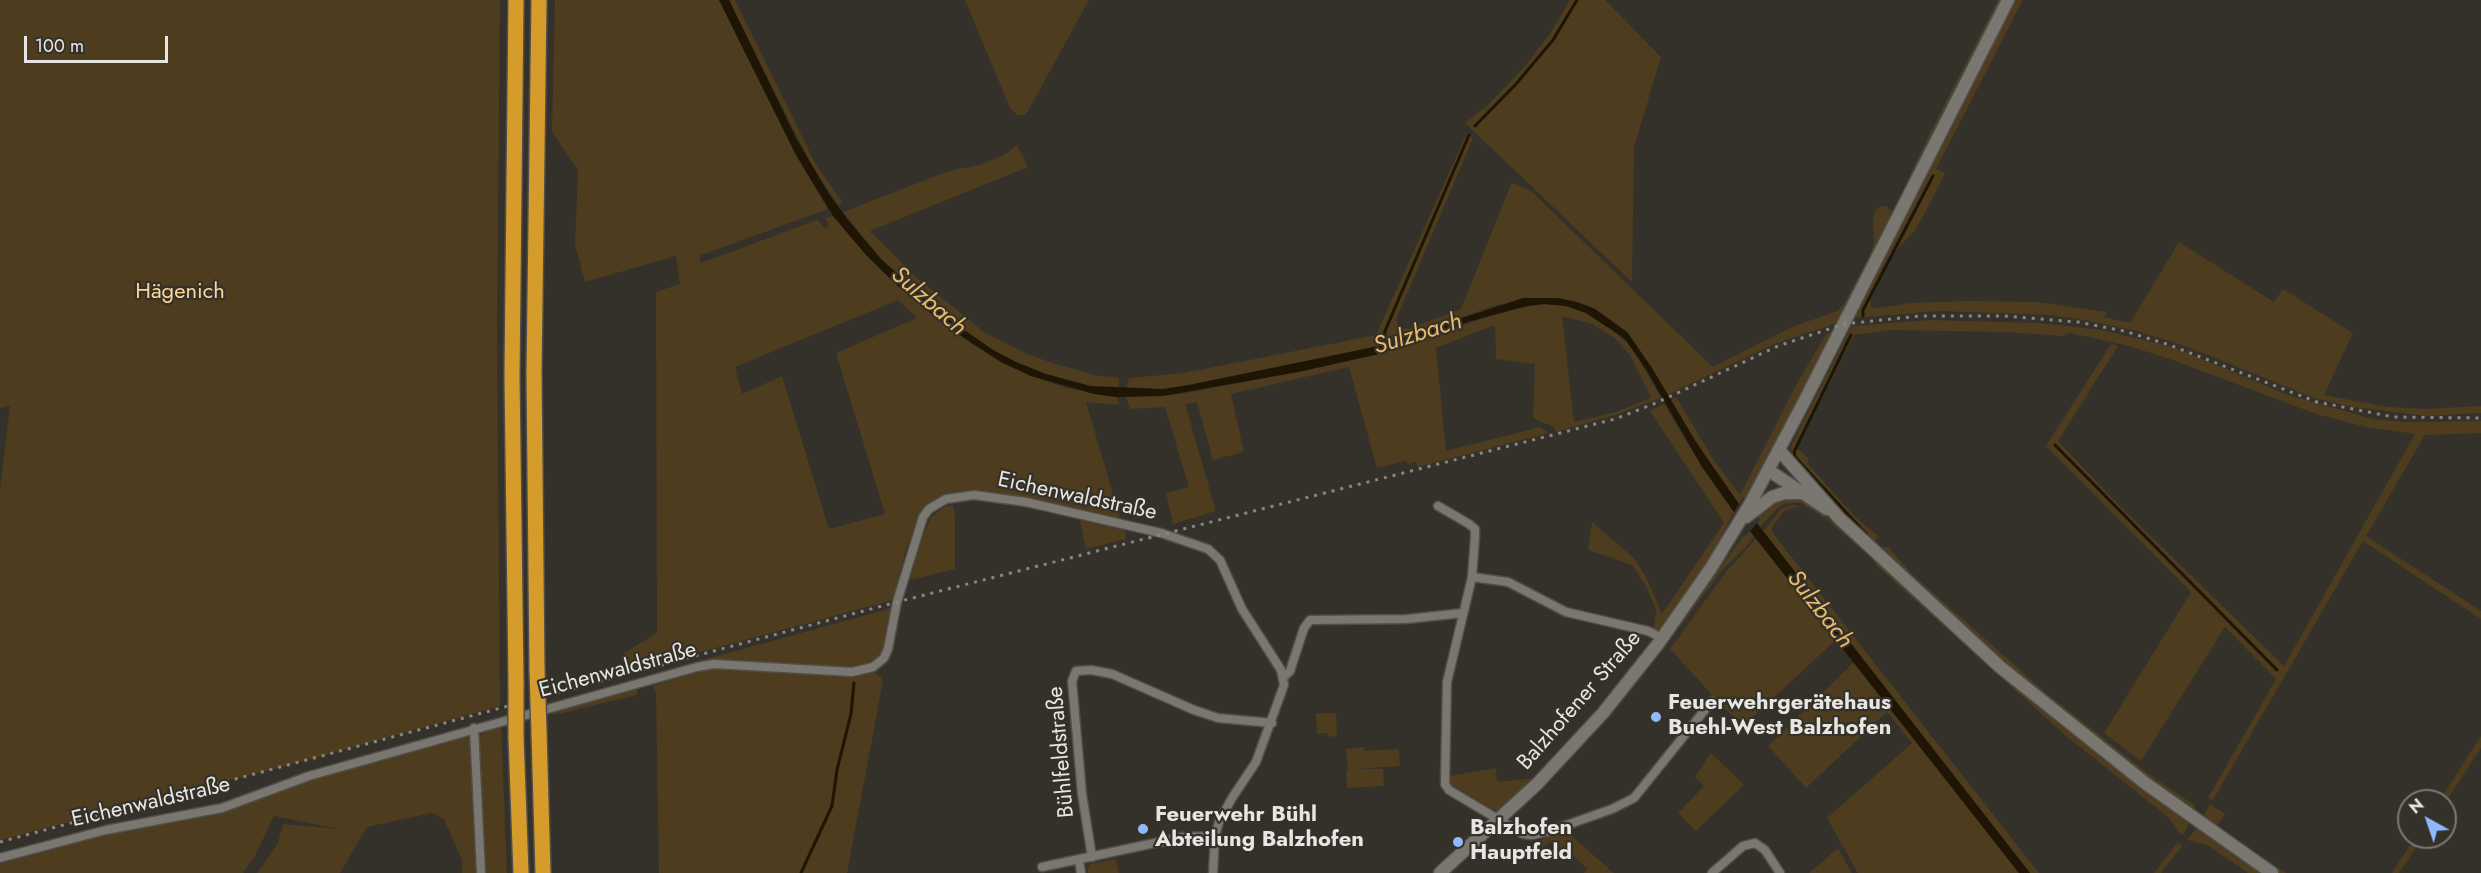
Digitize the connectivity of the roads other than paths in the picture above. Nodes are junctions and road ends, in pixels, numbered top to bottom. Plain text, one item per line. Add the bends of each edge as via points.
1 (516, 0) edge
2 (539, 0) edge
3 (2008, 0) edge
4 (1779, 450) junction
5 (1768, 470) junction
6 (1802, 493) junction
7 (1438, 506) dead end
8 (1752, 507) junction
9 (1839, 518) junction
10 (1472, 577) junction
11 (1462, 613) junction
12 (1662, 638) junction
13 (1284, 677) junction
14 (1712, 701) dead end
15 (1272, 723) junction
16 (474, 728) junction
17 (1499, 820) junction
18 (1215, 836) junction
19 (1092, 856) junction
20 (0, 858) edge
21 (1079, 860) junction
22 (1042, 867) dead end
23 (481, 873) edge
24 (521, 873) edge
25 (543, 873) edge
26 (1081, 873) edge
27 (1213, 873) edge
28 (1440, 873) edge
29 (1712, 873) edge
30 (1780, 873) edge
31 (2272, 873) edge

1 - 24 highway, bridge via 512,354
2 - 25 highway, bridge via 534,373
3 - 4 street, Balzhofener Straße
4 - 5 street, Balzhofener Straße
4 - 9 street
5 - 6 street
5 - 8 street, Balzhofener Straße
6 - 8 street via 1784,493
6 - 9 street
7 - 10 street via 1475,529
8 - 12 street, Balzhofener Straße
9 - 31 street via 2056,714
10 - 11 street
10 - 12 street via 1508,582 1566,612 1648,631
11 - 13 street via 1407,619 1310,620
11 - 17 street via 1447,681 1444,784
12 - 17 street, Balzhofener Straße via 1569,752
13 - 15 street
13 - 16 street, Eichenwaldstraße via 1242,609 1223,564 1212,552 1161,533 1026,502 974,495 946,499 923,517 897,602 888,649 873,667 852,672 714,664
14 - 17 street via 1641,790 1624,804 1532,835
15 - 18 street via 1256,762 1226,806
15 - 19 street, Bühlfeldstraße via 1212,716 1112,674 1076,671 1072,681 1082,795
16 - 20 street, Eichenwaldstraße via 309,776 222,808 106,830
16 - 23 street
17 - 28 street, Balzhofener Straße
18 - 19 street via 1183,837
18 - 27 street
19 - 21 street
21 - 22 street
21 - 26 street
29 - 30 street via 1743,846 1755,843 1765,849

